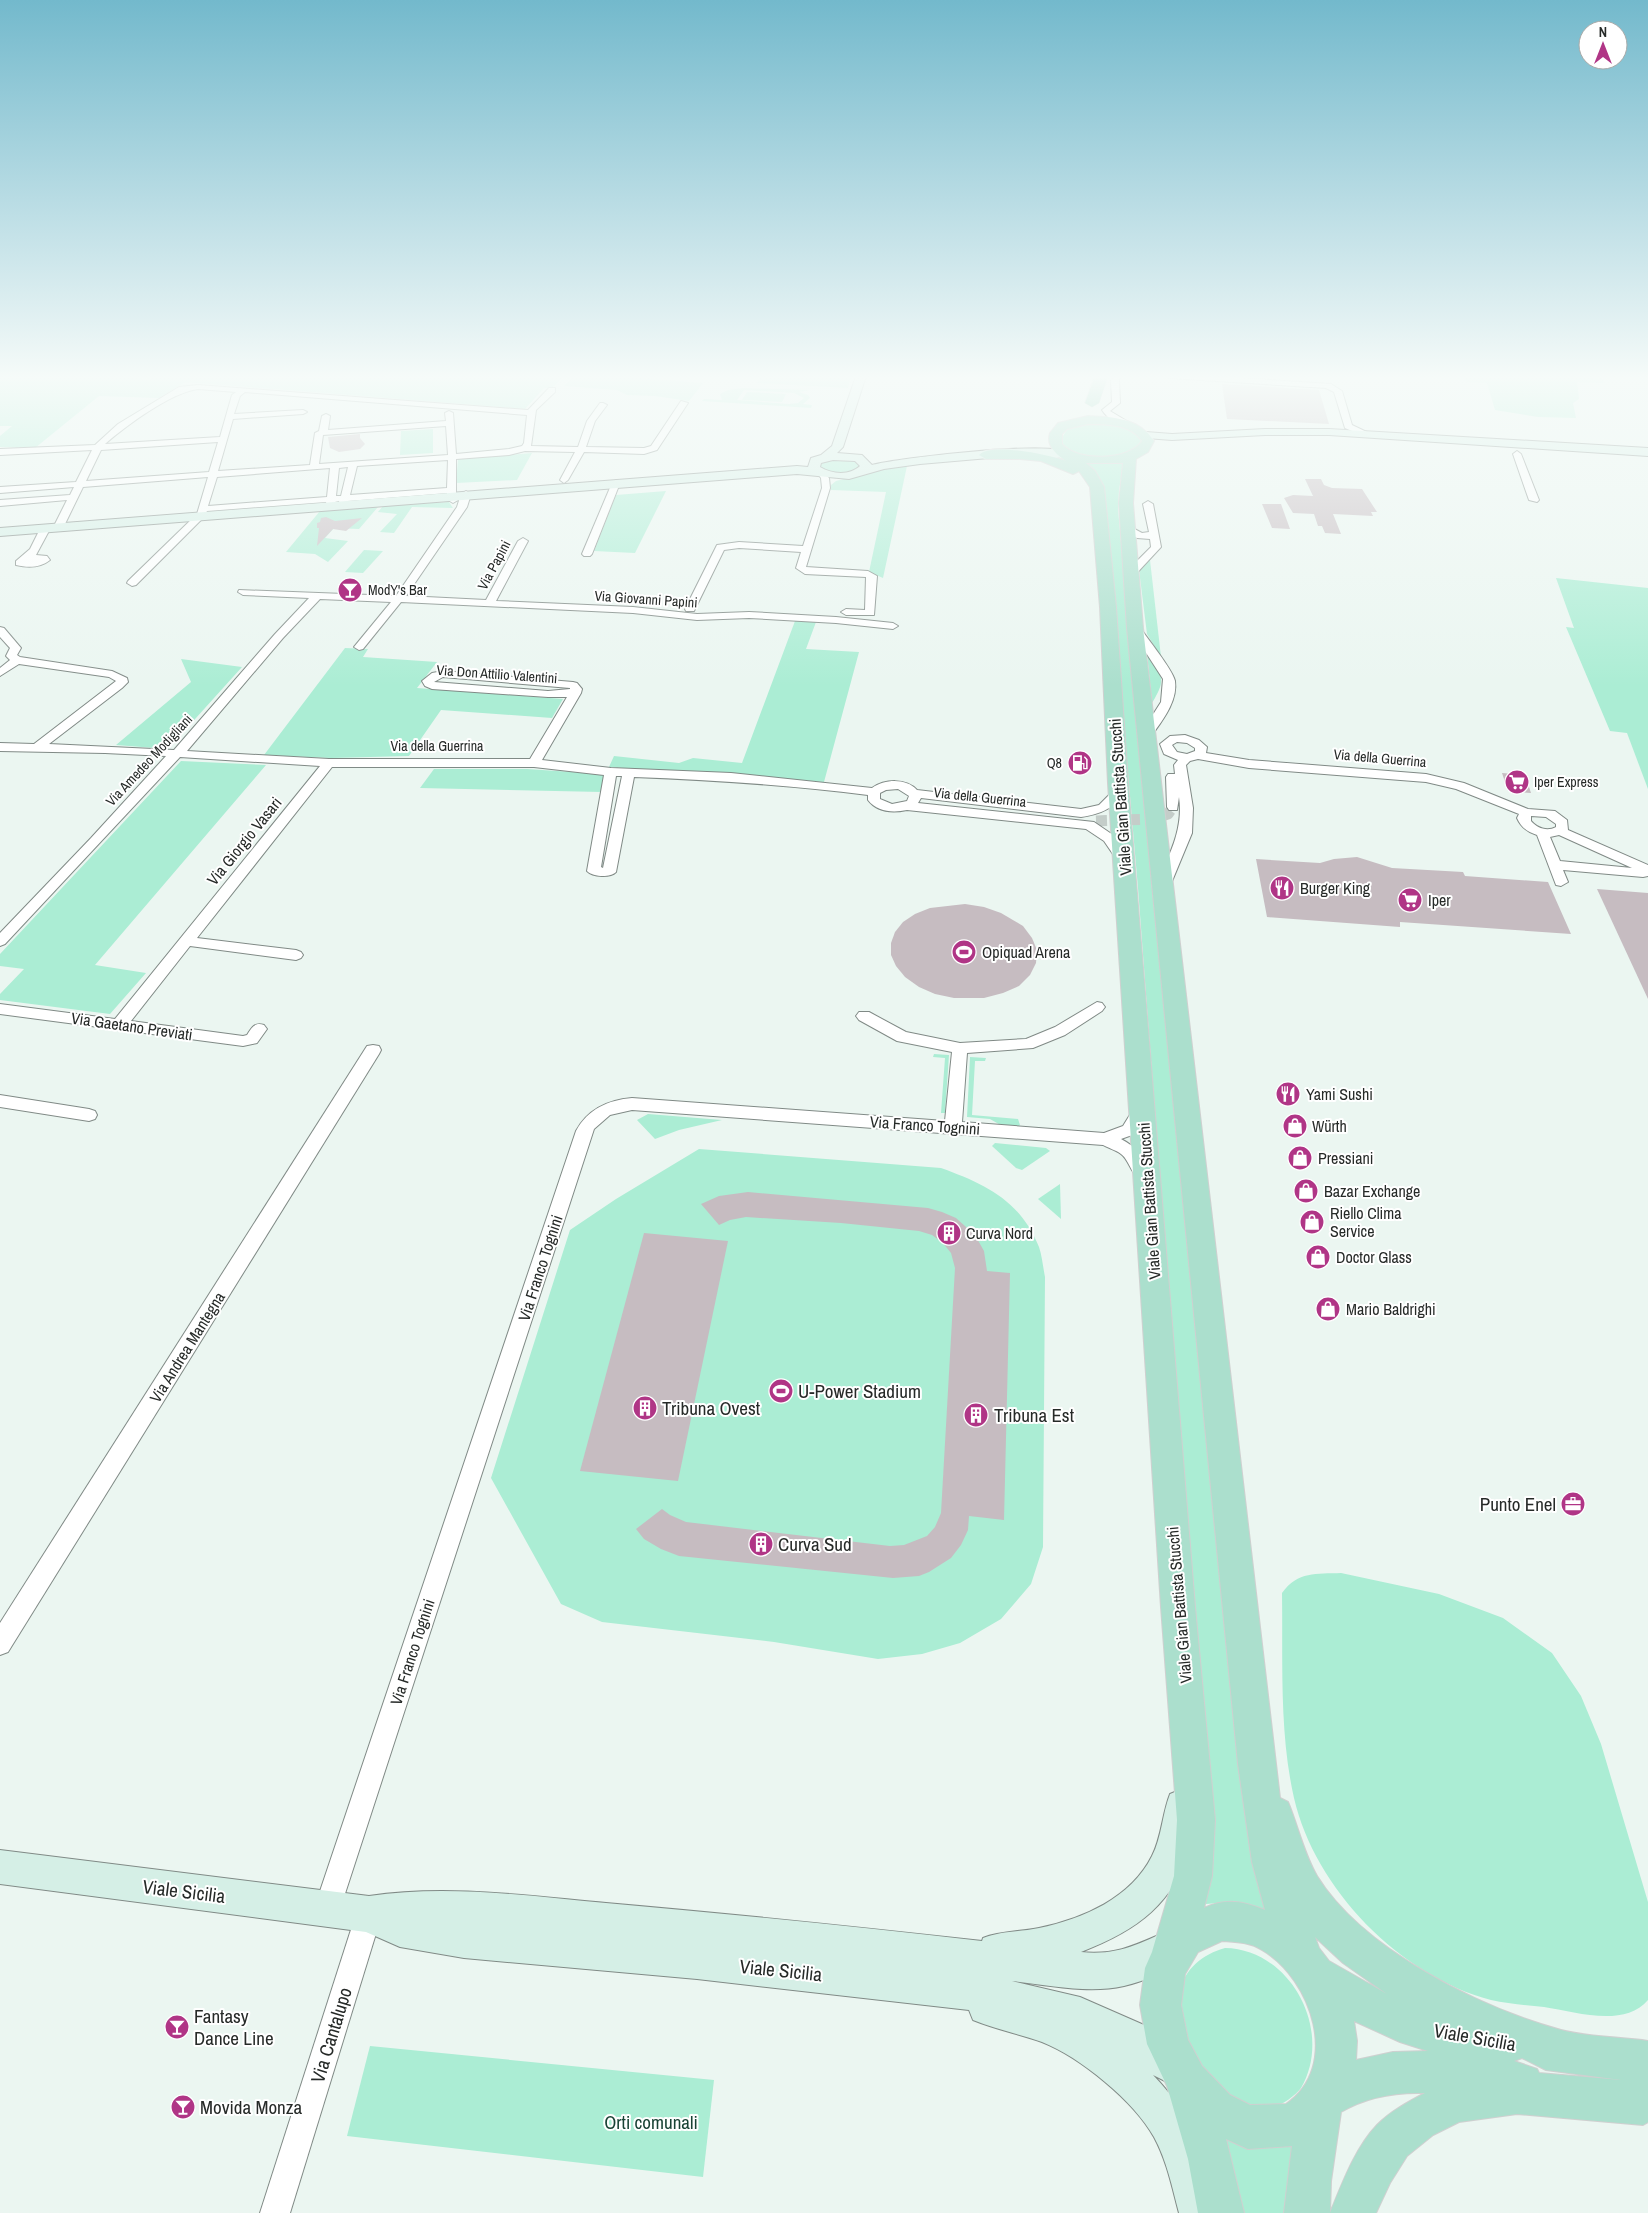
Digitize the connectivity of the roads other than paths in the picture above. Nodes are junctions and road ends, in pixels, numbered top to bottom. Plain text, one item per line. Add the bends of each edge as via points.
1 (83, 479) edge
2 (155, 479) edge
3 (210, 479) edge
4 (336, 479) edge
5 (347, 479) edge
6 (451, 479) edge
7 (654, 479) edge
8 (657, 479) edge
9 (825, 479) edge
10 (836, 479) edge
11 (1080, 479) edge
12 (1093, 479) edge
13 (1143, 479) edge
14 (1525, 479) edge
15 (646, 480) junction
16 (616, 482) junction
17 (80, 485) junction
18 (826, 488) junction
19 (0, 490) edge
20 (451, 493) junction
21 (466, 494) junction
22 (73, 497) junction
23 (1534, 500) dead end
24 (337, 502) junction
25 (0, 503) edge
26 (459, 511) junction
27 (201, 512) junction
28 (1101, 517) junction
29 (100, 523) junction
30 (60, 524) junction
31 (45, 529) junction
32 (0, 531) edge
33 (523, 541) dead end
34 (807, 549) junction
35 (587, 554) dead end
36 (27, 557) dead end
37 (132, 583) dead end
38 (243, 592) dead end
39 (317, 596) junction
40 (397, 599) junction
41 (490, 603) junction
42 (690, 609) dead end
43 (836, 620) junction
44 (893, 626) dead end
45 (1135, 628) junction
46 (0, 630) edge
47 (359, 647) dead end
48 (17, 660) junction
49 (0, 673) edge
50 (575, 693) junction
51 (1164, 708) junction
52 (1146, 735) junction
53 (1180, 739) junction
54 (0, 747) edge
55 (35, 749) junction
56 (1190, 754) junction
57 (177, 755) junction
58 (534, 762) junction
59 (329, 763) junction
60 (611, 772) junction
61 (629, 772) junction
62 (1120, 791) junction
63 (874, 792) junction
64 (911, 800) junction
65 (1173, 807) dead end
66 (1526, 814) junction
67 (1096, 821) tunnel mouth
68 (1560, 831) junction
69 (1542, 832) junction
70 (1588, 844) junction
71 (1124, 860) junction
72 (1554, 865) junction
73 (1580, 867) junction
74 (1648, 872) edge
75 (1561, 882) dead end
76 (1163, 886) junction
77 (0, 941) edge
78 (187, 941) junction
79 (296, 955) dead end
80 (1097, 1007) dead end
81 (0, 1009) edge
82 (864, 1016) dead end
83 (120, 1025) junction
84 (259, 1029) dead end
85 (960, 1048) junction
86 (372, 1050) dead end
87 (0, 1101) edge
88 (1142, 1108) junction
89 (89, 1115) dead end
90 (953, 1127) junction
91 (1105, 1139) junction
92 (1148, 1179) junction
93 (0, 1644) edge
94 (1191, 1751) junction
95 (1256, 1764) junction
96 (0, 1868) edge
97 (327, 1909) junction
98 (369, 1914) junction
99 (1175, 1950) junction
100 (1309, 1967) junction
101 (918, 1968) junction
102 (1562, 2051) junction
103 (1183, 2076) junction
104 (1646, 2089) edge
105 (1322, 2100) junction
106 (275, 2213) edge
107 (1199, 2213) edge
108 (1221, 2213) edge
109 (1306, 2213) edge
110 (1353, 2213) edge

1 - 17 street
2 - 17 street
3 - 27 street
4 - 24 street
5 - 24 street
6 - 20 street
7 - 15 main road
8 - 15 main road
9 - 18 street
10 - 18 street
11 - 28 main road
12 - 28 main road, Viale Gian Battista Stucchi
13 - 45 main road, Viale Gian Battista Stucchi via 1146,516 1130,574
14 - 23 street
15 - 16 main road
16 - 21 main road
16 - 35 street
17 - 19 street
17 - 22 street
18 - 34 street
20 - 21 main road
20 - 24 main road
20 - 26 street
21 - 26 street
22 - 25 street
22 - 30 street via 62,509
24 - 27 main road
26 - 40 street
27 - 29 main road
27 - 37 street
28 - 62 main road, Viale Gian Battista Stucchi
29 - 30 main road
29 - 31 main road
30 - 32 main road
31 - 32 main road
31 - 36 street
33 - 41 street, Via Papini
34 - 42 street via 732,545 720,548
34 - 43 street via 801,568 805,571 872,576 870,613 843,612
38 - 39 street, Via Giovanni Papini
39 - 40 street, Via Giovanni Papini
39 - 57 street, Via Amedeo Modigliani
40 - 41 street, Via Giovanni Papini
40 - 47 street
41 - 43 street, Via Giovanni Papini via 697,616
43 - 44 street, Via Giovanni Papini
45 - 51 street via 1169,679 1171,688
45 - 52 main road, Viale Gian Battista Stucchi
46 - 48 street via 16,648 12,656
48 - 49 street
48 - 55 street via 112,674 122,682
50 - 50 street, Via Don Attilio Valentini via 573,685 563,683 443,674 428,681 432,686
50 - 58 street, Via Don Attilio Valentini
51 - 52 street
51 - 53 street via 1170,733
52 - 76 main road, Viale Gian Battista Stucchi
53 - 56 street via 1195,742
53 - 56 street via 1169,741 1166,747
54 - 55 street, Via della Guerrina
55 - 57 street, Via della Guerrina
56 - 65 street via 1172,760
56 - 66 street, Via della Guerrina via 1248,764 1426,778 1460,786
56 - 76 street via 1180,765 1187,808 1185,833
57 - 59 street, Via della Guerrina
57 - 77 street, Via Amedeo Modigliani
58 - 59 street, Via della Guerrina
58 - 60 street, Via della Guerrina
59 - 78 street, Via Giorgio Vasari
60 - 61 street, Via della Guerrina
60 - 61 street via 594,871 609,872
61 - 63 street, Via della Guerrina via 731,777
62 - 64 street, Via della Guerrina via 1106,808 1082,814
62 - 71 main road, Viale Gian Battista Stucchi
63 - 64 street via 883,786 904,786
63 - 64 street via 874,800 883,806 896,808
64 - 67 street, Via della Guerrina
64 - 71 street, Via della Guerrina via 1089,825 1112,841
66 - 68 street, Via della Guerrina via 1539,812 1555,817 1563,826
66 - 69 street via 1523,818 1526,825
68 - 69 street, Via della Guerrina
68 - 70 street, Via della Guerrina
69 - 72 street
70 - 73 street via 1593,859
70 - 74 street, Via della Guerrina
71 - 88 main road, Viale Gian Battista Stucchi
72 - 73 street
72 - 75 street
73 - 74 street
76 - 95 main road, Viale Gian Battista Stucchi
78 - 79 street
78 - 83 street, Via Giorgio Vasari
80 - 85 street via 1060,1031 1028,1044
81 - 83 street, Via Gaetano Previati
82 - 85 street via 902,1037
83 - 84 street, Via Gaetano Previati via 243,1041 252,1039
85 - 90 street
86 - 93 street, Via Andrea Mantegna
87 - 89 street
88 - 91 street, Via Franco Tognini via 1129,1130
88 - 92 main road, Viale Gian Battista Stucchi
90 - 91 street, Via Franco Tognini
90 - 97 street, Via Franco Tognini via 632,1104 610,1108 590,1122 584,1131
91 - 92 street, Via Franco Tognini via 1128,1150
92 - 94 main road, Viale Gian Battista Stucchi
94 - 99 main road, Viale Gian Battista Stucchi via 1196,1820 1195,1862
94 - 101 main road via 1179,1828 1156,1884 1139,1901 1120,1915 1056,1943
95 - 100 main road, Viale Gian Battista Stucchi via 1271,1862 1284,1908
95 - 102 main road via 1304,1890 1322,1915 1348,1941 1386,1970 1481,2022
96 - 97 main road, Viale Sicilia
97 - 98 main road, Viale Sicilia
98 - 101 main road, Viale Sicilia via 400,1929 464,1940 697,1961
98 - 106 street, Via Cantalupo
99 - 100 main road, Viale Gian Battista Stucchi via 1191,1933 1206,1925 1239,1921 1274,1934
99 - 101 main road, Viale Sicilia via 1130,1967 1103,1970 1036,1966
99 - 103 main road, Viale Gian Battista Stucchi via 1162,1984 1161,2013 1166,2040
100 - 102 main road, Viale Sicilia via 1361,2003 1430,2030
100 - 105 main road, Viale Gian Battista Stucchi via 1328,2004 1336,2040 1333,2074
101 - 103 main road, Viale Sicilia via 993,1995 1080,2016 1131,2038
101 - 107 main road via 1083,2042 1109,2061 1142,2090 1167,2122 1184,2159
102 - 104 main road, Viale Sicilia
103 - 105 main road, Viale Gian Battista Stucchi via 1219,2113 1259,2128 1295,2123 1310,2114
103 - 108 main road, Viale Gian Battista Stucchi via 1203,2134
104 - 105 main road via 1425,2071 1368,2078 1338,2088
104 - 110 main road via 1517,2093 1455,2101 1418,2120 1392,2141 1374,2167
105 - 109 main road, Viale Gian Battista Stucchi

